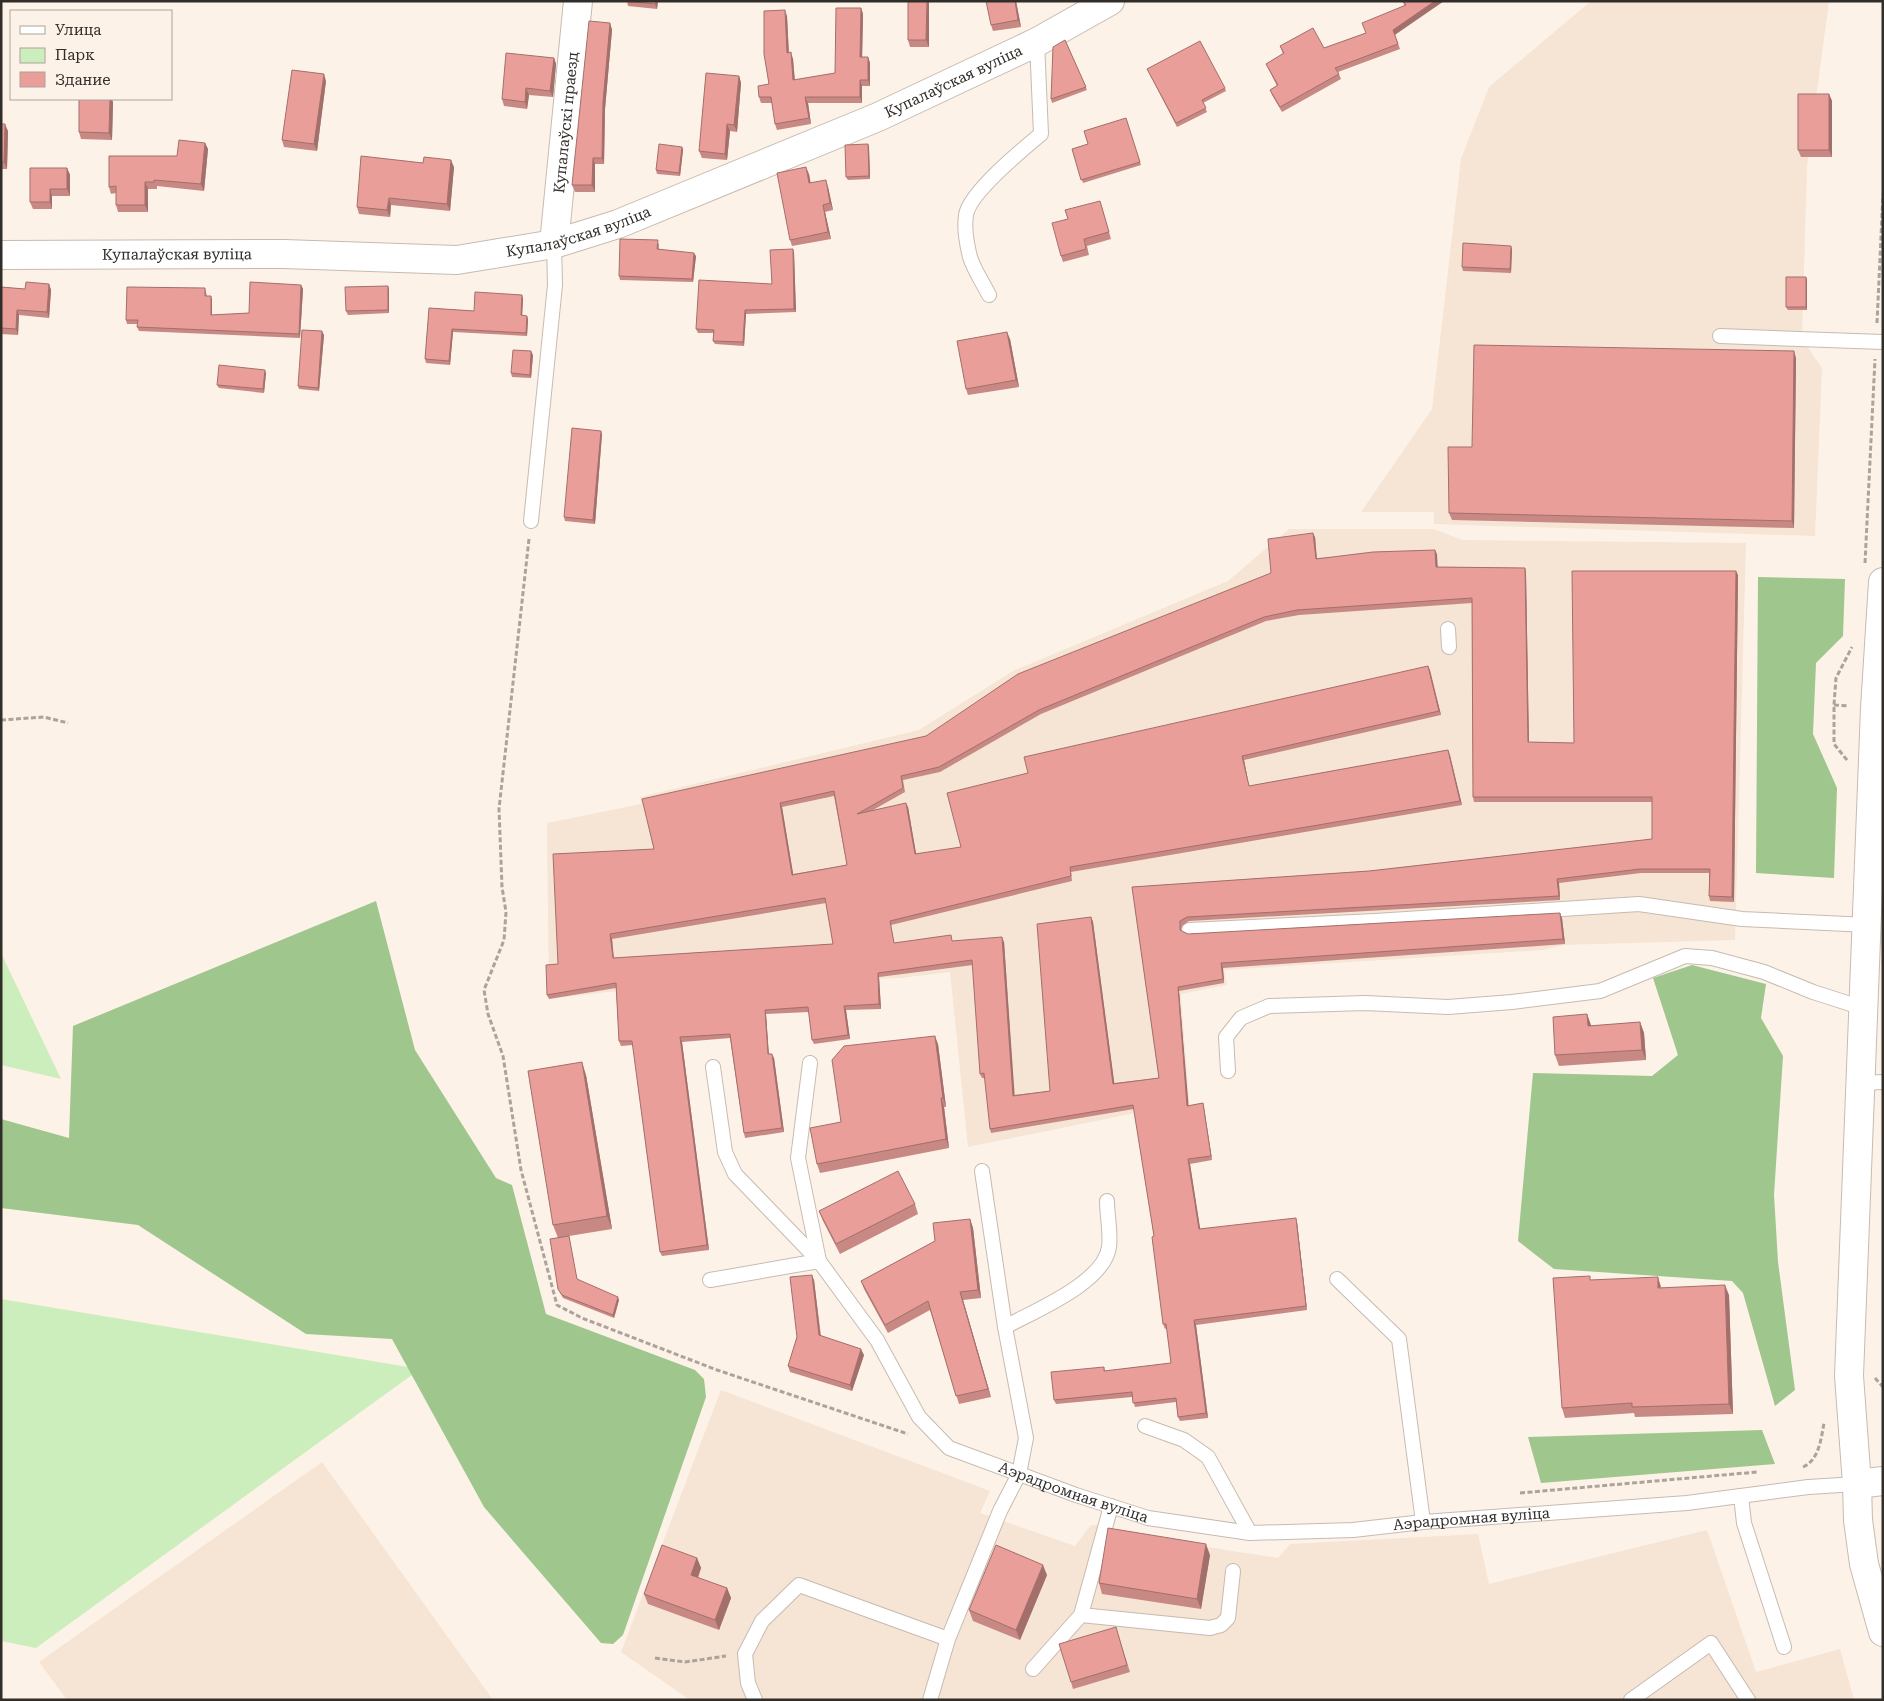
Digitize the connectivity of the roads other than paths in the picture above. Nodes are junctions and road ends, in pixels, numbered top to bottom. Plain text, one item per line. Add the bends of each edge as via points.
1 (578, 1) edge
2 (1110, 1) edge
3 (1037, 42) junction
4 (554, 244) junction
5 (1, 255) edge
6 (989, 295) dead end
7 (1720, 336) dead end
8 (1883, 342) edge
9 (531, 521) road end
10 (1883, 582) edge
11 (1448, 629) dead end
12 (1449, 647) dead end
13 (1868, 925) junction
14 (1189, 930) dead end
15 (1874, 958) edge
16 (1863, 1008) junction
17 (810, 1063) dead end
18 (713, 1067) dead end
19 (1228, 1071) dead end
20 (1872, 1083) edge
21 (982, 1171) dead end
22 (1107, 1201) dead end
23 (819, 1261) junction
24 (710, 1280) dead end
25 (1338, 1280) dead end
26 (1005, 1327) junction
27 (1145, 1426) dead end
28 (1019, 1474) junction
29 (1870, 1483) edge
30 (1741, 1496) junction
31 (1111, 1506) junction
32 (1423, 1522) junction
33 (1250, 1533) junction
34 (1232, 1571) dead end
35 (1080, 1615) junction
36 (1883, 1632) edge
37 (948, 1639) junction
38 (1784, 1648) dead end
39 (1033, 1669) dead end
40 (755, 1700) edge
41 (930, 1700) edge
42 (1631, 1700) edge
43 (1748, 1700) edge

1 - 4 street, Купалаўскі праезд
2 - 3 street, Купалаўская вуліца
3 - 4 street, Купалаўская вуліца via 878,118 618,224
3 - 6 lane via 1041,134 972,200 966,214 970,258
4 - 5 street, Купалаўская вуліца via 457,260 284,254
4 - 9 lane via 555,285
7 - 8 lane
10 - 13 street
11 - 12 lane
13 - 14 lane via 1742,919 1639,904
13 - 15 street
15 - 16 street
16 - 19 lane via 1764,972 1712,958 1685,956 1600,991 1512,1002 1448,1008 1365,1003 1269,1006 1241,1018 1226,1037
16 - 20 street
17 - 23 lane via 798,1158
18 - 23 lane via 725,1152 735,1174
20 - 29 street via 1849,1376
21 - 26 lane
22 - 26 lane via 1109,1248 1102,1264 1086,1281
23 - 24 lane
23 - 28 lane, Аэрадромная вуліца via 877,1340 919,1416 949,1448
25 - 32 lane via 1399,1339
26 - 28 lane via 1026,1438
27 - 33 lane via 1184,1440 1208,1457
28 - 31 lane, Аэрадромная вуліца
28 - 37 lane via 1000,1511
29 - 30 lane, Аэрадромная вуліца
29 - 36 street via 1858,1520 1864,1564
30 - 32 lane, Аэрадромная вуліца via 1687,1503
30 - 38 lane via 1744,1523
31 - 33 lane, Аэрадромная вуліца via 1148,1518
31 - 35 lane
32 - 33 lane, Аэрадромная вуліца via 1353,1530
34 - 35 lane via 1228,1618 1221,1625 1210,1628
35 - 39 lane
37 - 40 lane via 799,1585 762,1621 745,1654 748,1683
37 - 41 lane
42 - 43 lane via 1711,1643

